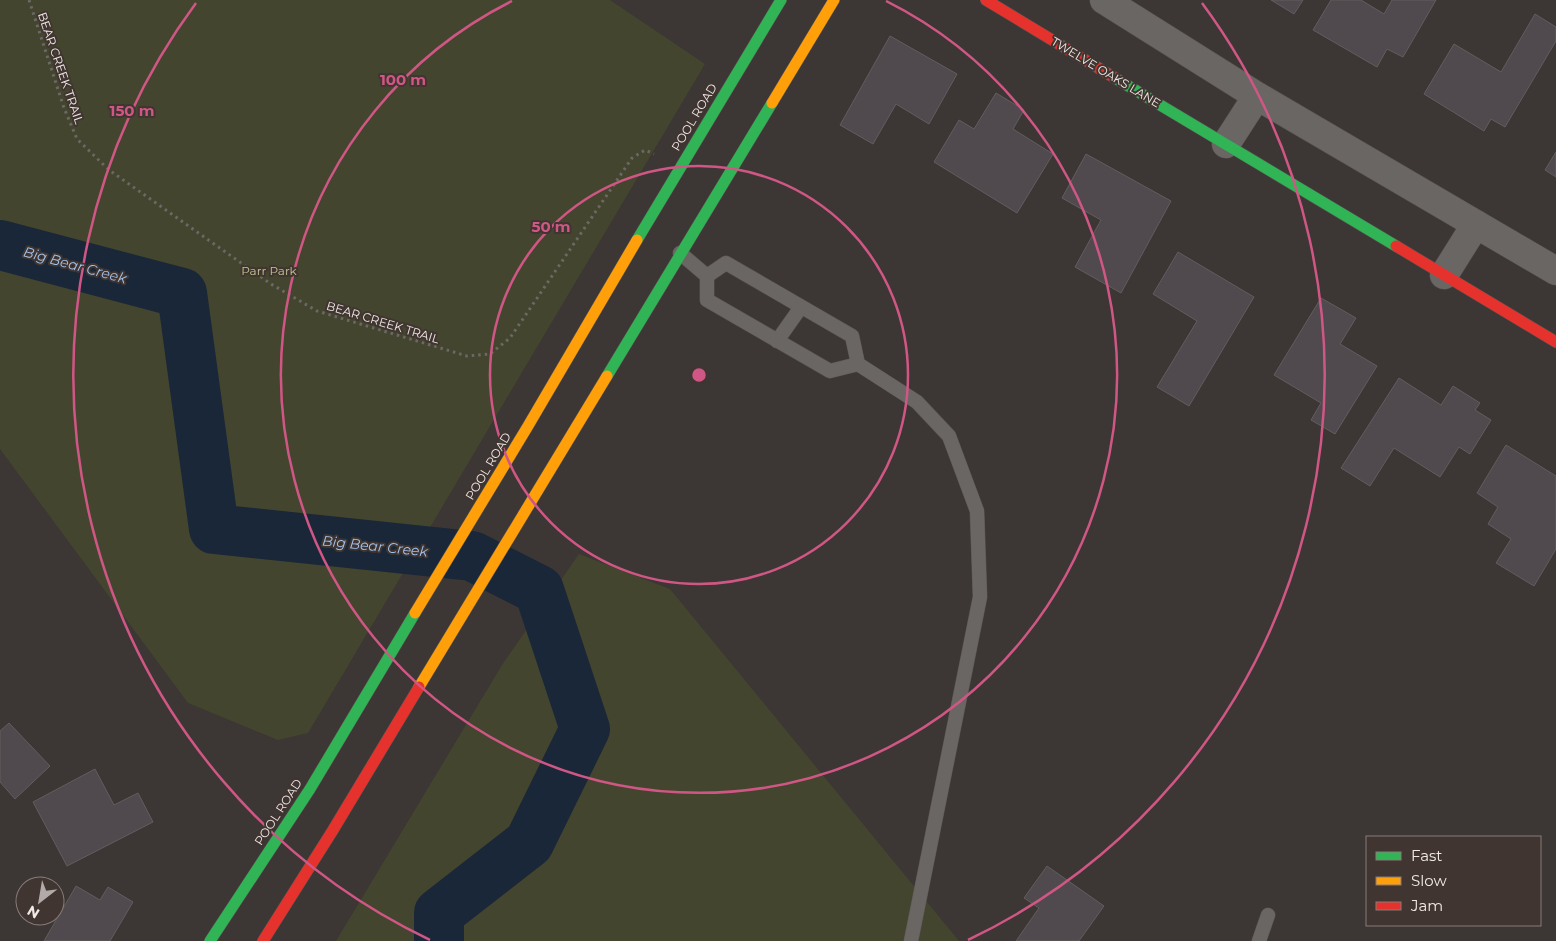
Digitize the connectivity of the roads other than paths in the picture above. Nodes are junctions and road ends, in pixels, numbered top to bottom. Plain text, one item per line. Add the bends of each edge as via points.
1 (781, 0) edge
2 (834, 0) edge
3 (986, 0) edge
4 (1104, 0) edge
5 (1257, 96) junction
6 (1226, 144) junction
7 (1476, 224) junction
8 (677, 251) junction
9 (1556, 271) edge
10 (1444, 275) junction
11 (706, 276) junction
12 (801, 307) junction
13 (777, 341) junction
14 (1556, 342) edge
15 (858, 364) junction
16 (1268, 915) dead end
17 (210, 941) edge
18 (263, 941) edge
19 (911, 941) edge
20 (1259, 941) edge

1 - 17 main road, POOL ROAD via 647,232 310,789
2 - 8 main road
3 - 6 main road, TWELVE OAKS LANE
4 - 5 street
5 - 6 street
5 - 7 street
6 - 10 main road, TWELVE OAKS LANE
7 - 9 street
7 - 10 street
8 - 11 lane
8 - 18 main road via 561,450
10 - 14 main road, TWELVE OAKS LANE
11 - 12 lane via 726,262
11 - 13 lane via 707,300
12 - 13 lane
12 - 15 lane via 852,336
13 - 15 lane via 830,370
15 - 19 lane via 917,402 948,436 977,511 980,597
16 - 20 lane

